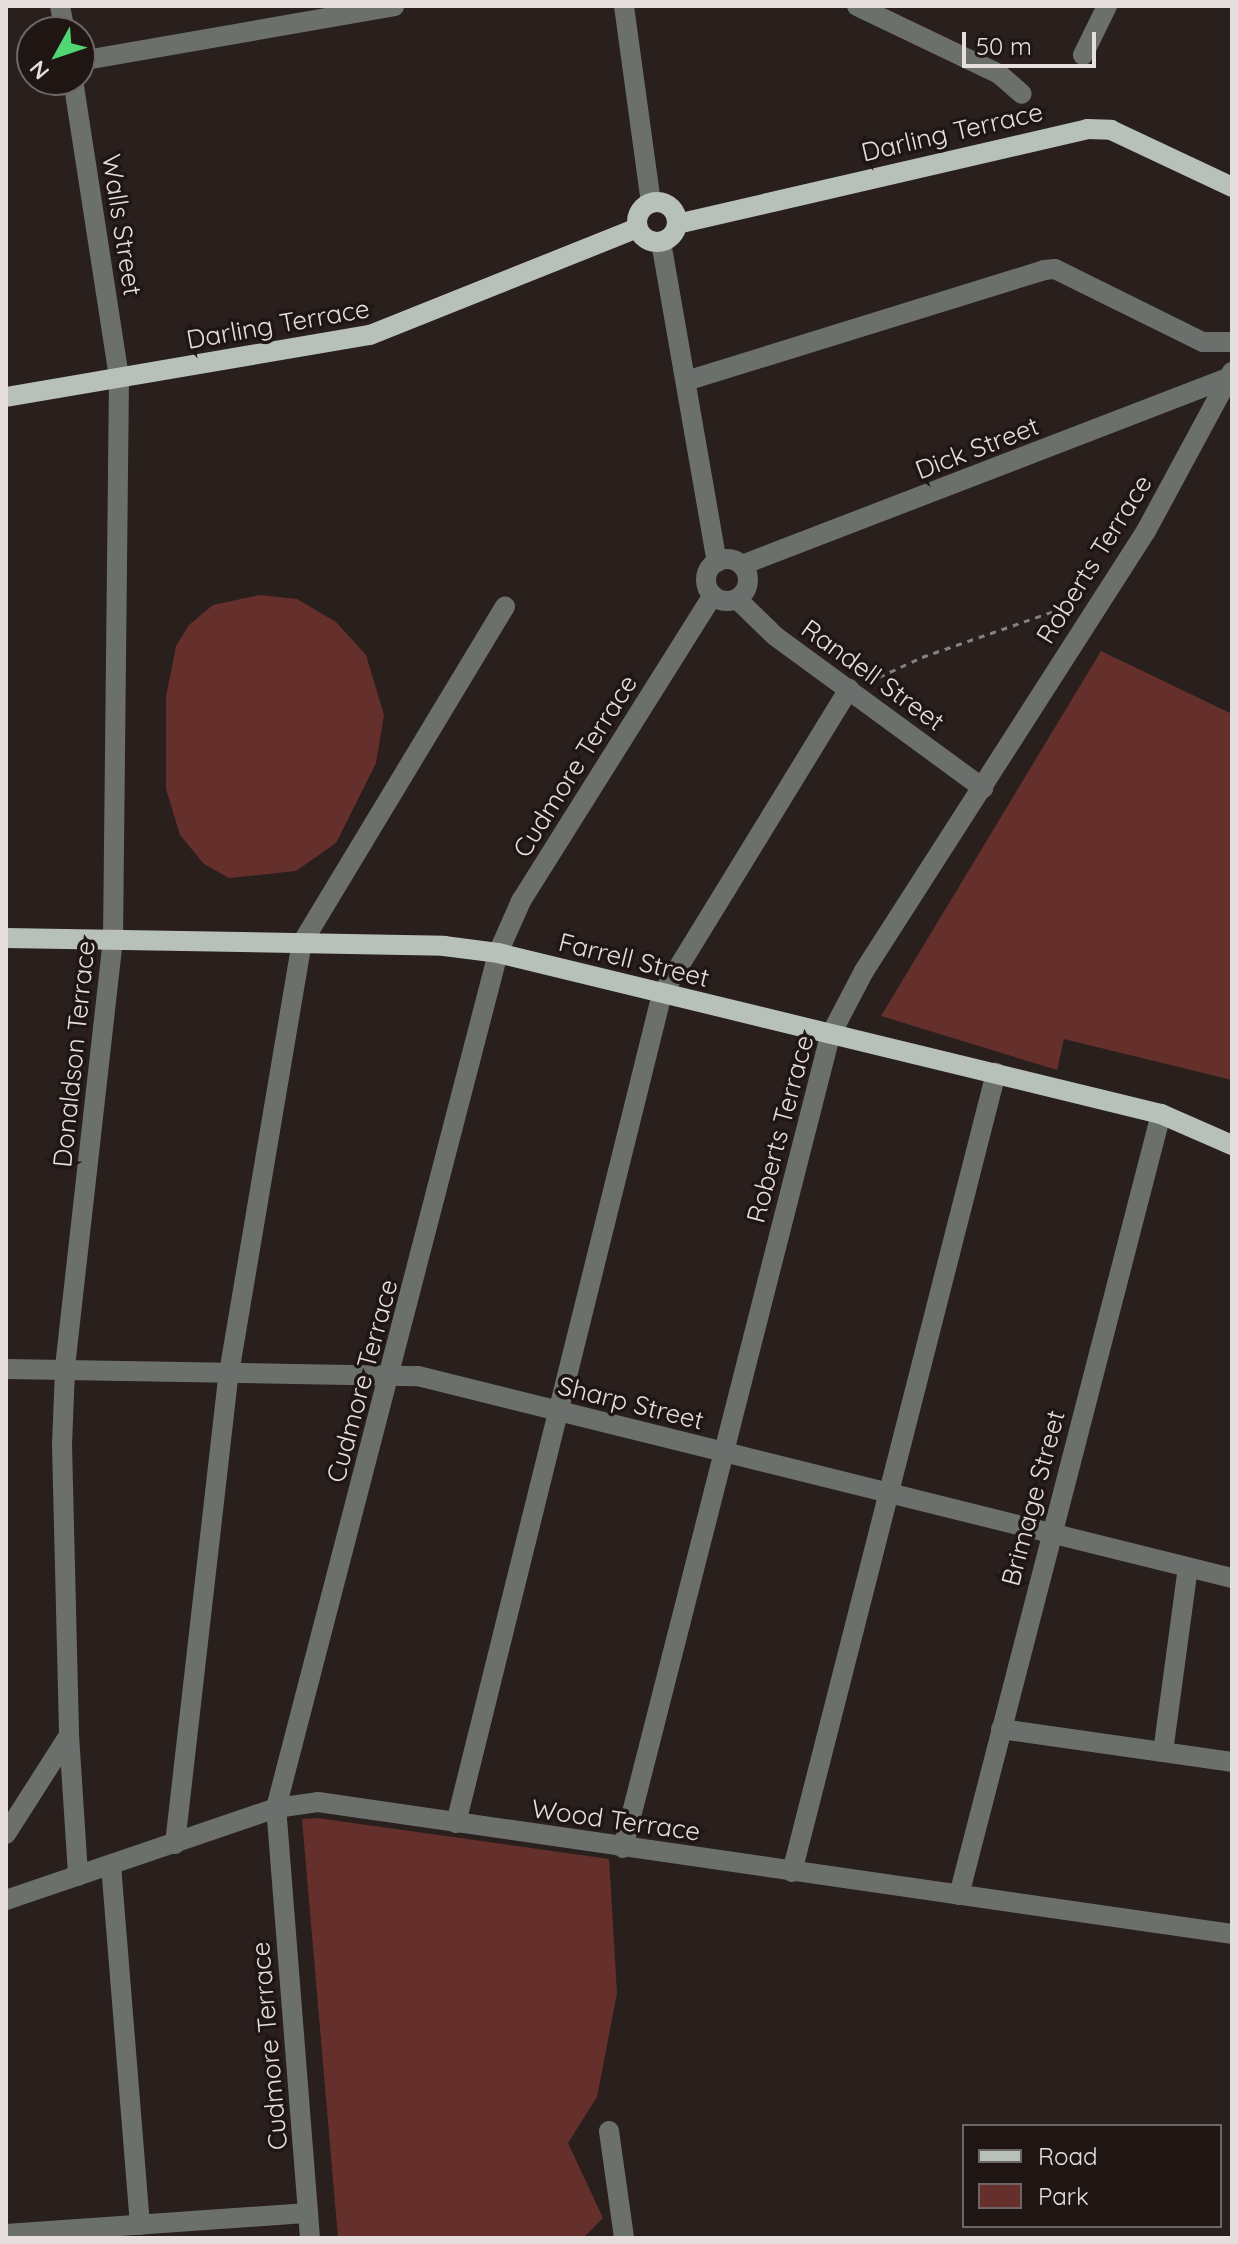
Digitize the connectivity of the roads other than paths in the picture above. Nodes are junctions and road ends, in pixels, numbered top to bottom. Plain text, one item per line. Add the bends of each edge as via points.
1 (394, 6) edge
2 (624, 6) edge
3 (857, 6) edge
4 (1107, 6) edge
5 (1083, 55) dead end
6 (96, 58) edge
7 (1022, 94) dead end
8 (75, 96) edge
9 (1232, 187) edge
10 (651, 203) junction
11 (677, 224) junction
12 (637, 228) junction
13 (661, 242) junction
14 (1232, 342) edge
15 (1231, 374) edge
16 (119, 377) junction
17 (686, 381) junction
18 (6, 397) edge
19 (717, 562) junction
20 (742, 565) junction
21 (713, 595) junction
22 (737, 599) junction
23 (505, 606) dead end
24 (849, 689) junction
25 (983, 788) junction
26 (6, 938) edge
27 (113, 939) junction
28 (302, 943) junction
29 (498, 953) junction
30 (662, 994) junction
31 (830, 1036) junction
32 (996, 1073) junction
33 (1161, 1114) junction
34 (1232, 1145) edge
35 (6, 1369) edge
36 (65, 1370) junction
37 (229, 1373) junction
38 (391, 1376) junction
39 (556, 1411) junction
40 (722, 1453) junction
41 (887, 1494) junction
42 (1050, 1535) junction
43 (1188, 1568) junction
44 (1232, 1578) edge
45 (1001, 1729) junction
46 (69, 1735) junction
47 (1163, 1752) junction
48 (1232, 1762) edge
49 (276, 1808) junction
50 (456, 1823) junction
51 (6, 1834) edge
52 (175, 1844) junction
53 (623, 1848) junction
54 (111, 1865) junction
55 (792, 1872) junction
56 (78, 1876) junction
57 (959, 1895) junction
58 (6, 1900) edge
59 (1232, 1934) edge
60 (609, 2131) dead end
61 (308, 2213) junction
62 (140, 2225) junction
63 (6, 2234) edge
64 (310, 2238) edge
65 (624, 2238) edge

1 - 6 street
2 - 10 street
3 - 7 street via 999,74
4 - 5 street
8 - 16 street, Walls Street
9 - 11 main road, Darling Terrace via 1111,130 1087,129
10 - 11 main road via 669,206
10 - 12 main road via 640,210
11 - 13 main road
12 - 13 main road via 644,238
12 - 16 main road, Darling Terrace via 370,335
13 - 17 street
14 - 17 street via 1203,342 1055,269
15 - 20 street, Dick Street
15 - 25 street, Roberts Terrace via 1146,531
16 - 18 main road, Darling Terrace
16 - 27 street, Donaldson Terrace
17 - 19 street
19 - 20 street via 730,559
19 - 21 street via 707,577
20 - 22 street via 748,583
21 - 22 street
21 - 29 street, Cudmore Terrace via 521,901
22 - 24 street, Randell Street via 775,636
23 - 28 street
24 - 25 street, Randell Street
24 - 30 street
25 - 31 street, Roberts Terrace via 864,971
26 - 27 main road, Farrell Street
27 - 28 main road, Farrell Street
27 - 36 street, Donaldson Terrace
28 - 29 main road, Farrell Street via 444,946
28 - 37 street
29 - 30 main road, Farrell Street
29 - 38 street, Cudmore Terrace
30 - 31 main road, Farrell Street
30 - 39 street
31 - 32 main road, Farrell Street
31 - 40 street, Roberts Terrace
32 - 33 main road, Farrell Street
32 - 41 street
33 - 34 main road, Farrell Street
33 - 42 street, Brimage Street
35 - 36 street, Sharp Street
36 - 37 street, Sharp Street
36 - 46 street, Donaldson Terrace
37 - 38 street, Sharp Street
37 - 52 street
38 - 39 street, Sharp Street via 418,1376
38 - 49 street, Cudmore Terrace
39 - 40 street, Sharp Street
39 - 50 street
40 - 41 street, Sharp Street
40 - 53 street, Roberts Terrace
41 - 42 street, Sharp Street
41 - 55 street
42 - 43 street, Sharp Street
42 - 45 street, Brimage Street
43 - 44 street, Sharp Street
43 - 47 street
45 - 47 street
45 - 57 street, Brimage Street
46 - 51 street
46 - 56 street, Donaldson Terrace
47 - 48 street
49 - 50 street, Wood Terrace via 318,1802
49 - 52 street, Wood Terrace
49 - 61 street, Cudmore Terrace
50 - 53 street, Wood Terrace
52 - 54 street, Wood Terrace
53 - 55 street, Wood Terrace
54 - 56 street, Wood Terrace
54 - 62 street
55 - 57 street, Wood Terrace
56 - 58 street, Wood Terrace
57 - 59 street, Wood Terrace
60 - 65 street
61 - 62 street
61 - 64 street, Cudmore Terrace
62 - 63 street

